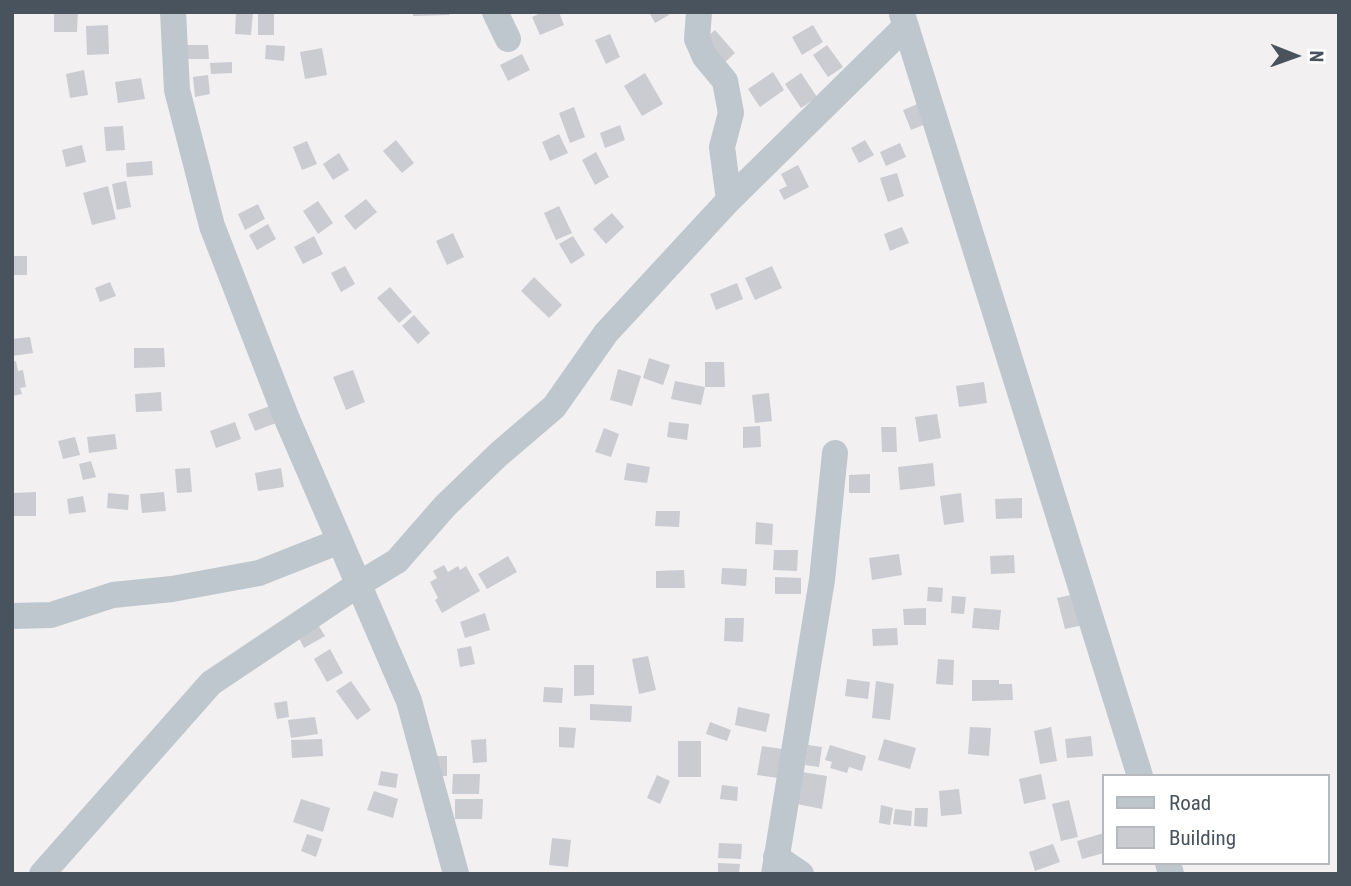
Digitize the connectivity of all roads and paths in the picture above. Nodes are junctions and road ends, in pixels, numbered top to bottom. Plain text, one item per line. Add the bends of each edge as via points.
1 (173, 12) edge
2 (495, 12) edge
3 (699, 12) edge
4 (904, 19) edge
5 (508, 39) dead end
6 (729, 200) junction
7 (835, 453) dead end
8 (340, 541) junction
9 (359, 584) junction
10 (12, 616) edge
11 (1139, 774) edge
12 (775, 865) edge
13 (42, 874) edge
14 (456, 874) edge
15 (801, 874) edge

1 - 8 street via 177,90 212,226
2 - 5 street
3 - 6 street via 697,40 725,81 729,102 722,146
4 - 6 street
4 - 11 street
6 - 9 street via 606,333 554,407 445,506 397,561
7 - 12 street via 822,580
8 - 9 street
8 - 10 street via 259,573 113,595 51,615
9 - 13 street via 211,683
9 - 14 street via 408,701
12 - 15 street

